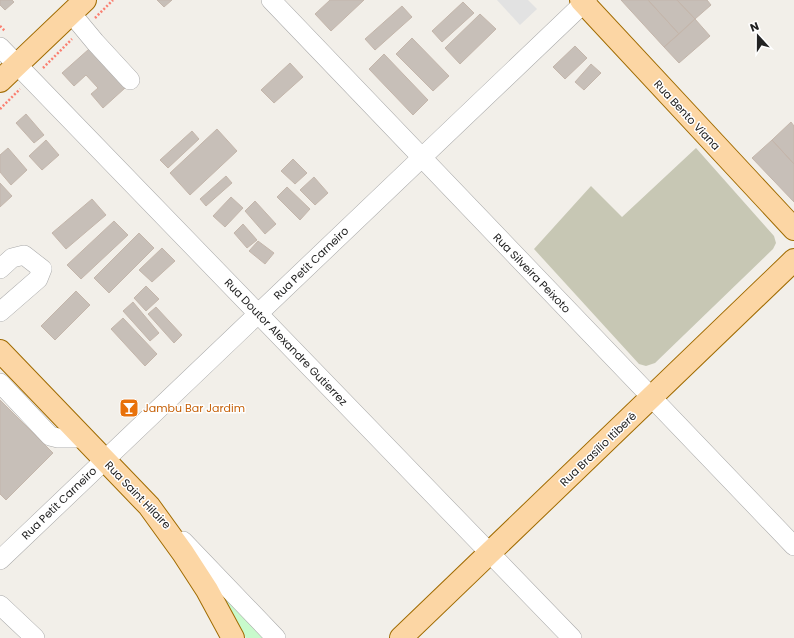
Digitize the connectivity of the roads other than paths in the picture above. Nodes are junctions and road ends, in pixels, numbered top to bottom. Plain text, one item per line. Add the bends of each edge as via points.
1 (271, 0) edge
2 (584, 1) edge
3 (78, 6) edge
4 (0, 47) edge
5 (17, 65) junction
6 (130, 80) dead end
7 (0, 82) edge
8 (422, 157) junction
9 (794, 229) edge
10 (794, 260) edge
11 (0, 268) edge
12 (0, 312) edge
13 (258, 314) junction
14 (0, 351) edge
15 (0, 383) edge
16 (652, 397) junction
17 (83, 438) junction
18 (105, 460) junction
19 (149, 506) junction
20 (794, 546) edge
21 (490, 553) junction
22 (0, 560) edge
23 (0, 605) edge
24 (35, 638) edge
25 (233, 638) edge
26 (276, 638) edge
27 (401, 638) edge
28 (572, 638) edge

1 - 8 street, Rua Silveira Peixoto
2 - 8 street, Rua Petit Carneiro
2 - 9 main road, Rua Bento Viana
3 - 5 main road
3 - 6 street via 95,42
4 - 5 street, Rua Doutor Alexandre Gutierrez
5 - 7 main road
5 - 13 street, Rua Doutor Alexandre Gutierrez
8 - 13 street, Rua Petit Carneiro
8 - 16 street, Rua Silveira Peixoto
10 - 16 main road, Rua Brasílio Itiberê
11 - 12 street via 12,258 24,255 42,269 38,279
13 - 18 street, Rua Petit Carneiro
13 - 21 street, Rua Doutor Alexandre Gutierrez
14 - 17 main road, Rua Saint Hilaire
15 - 17 street via 50,436
16 - 20 street, Rua Silveira Peixoto
16 - 21 main road, Rua Brasílio Itiberê
17 - 18 main road, Rua Saint Hilaire
18 - 19 main road, Rua Saint Hilaire
18 - 22 street, Rua Petit Carneiro
19 - 25 main road via 207,590
19 - 26 street, Rua Saint Hilaire
21 - 27 main road, Rua Brasílio Itiberê
21 - 28 street, Rua Doutor Alexandre Gutierrez
23 - 24 street

